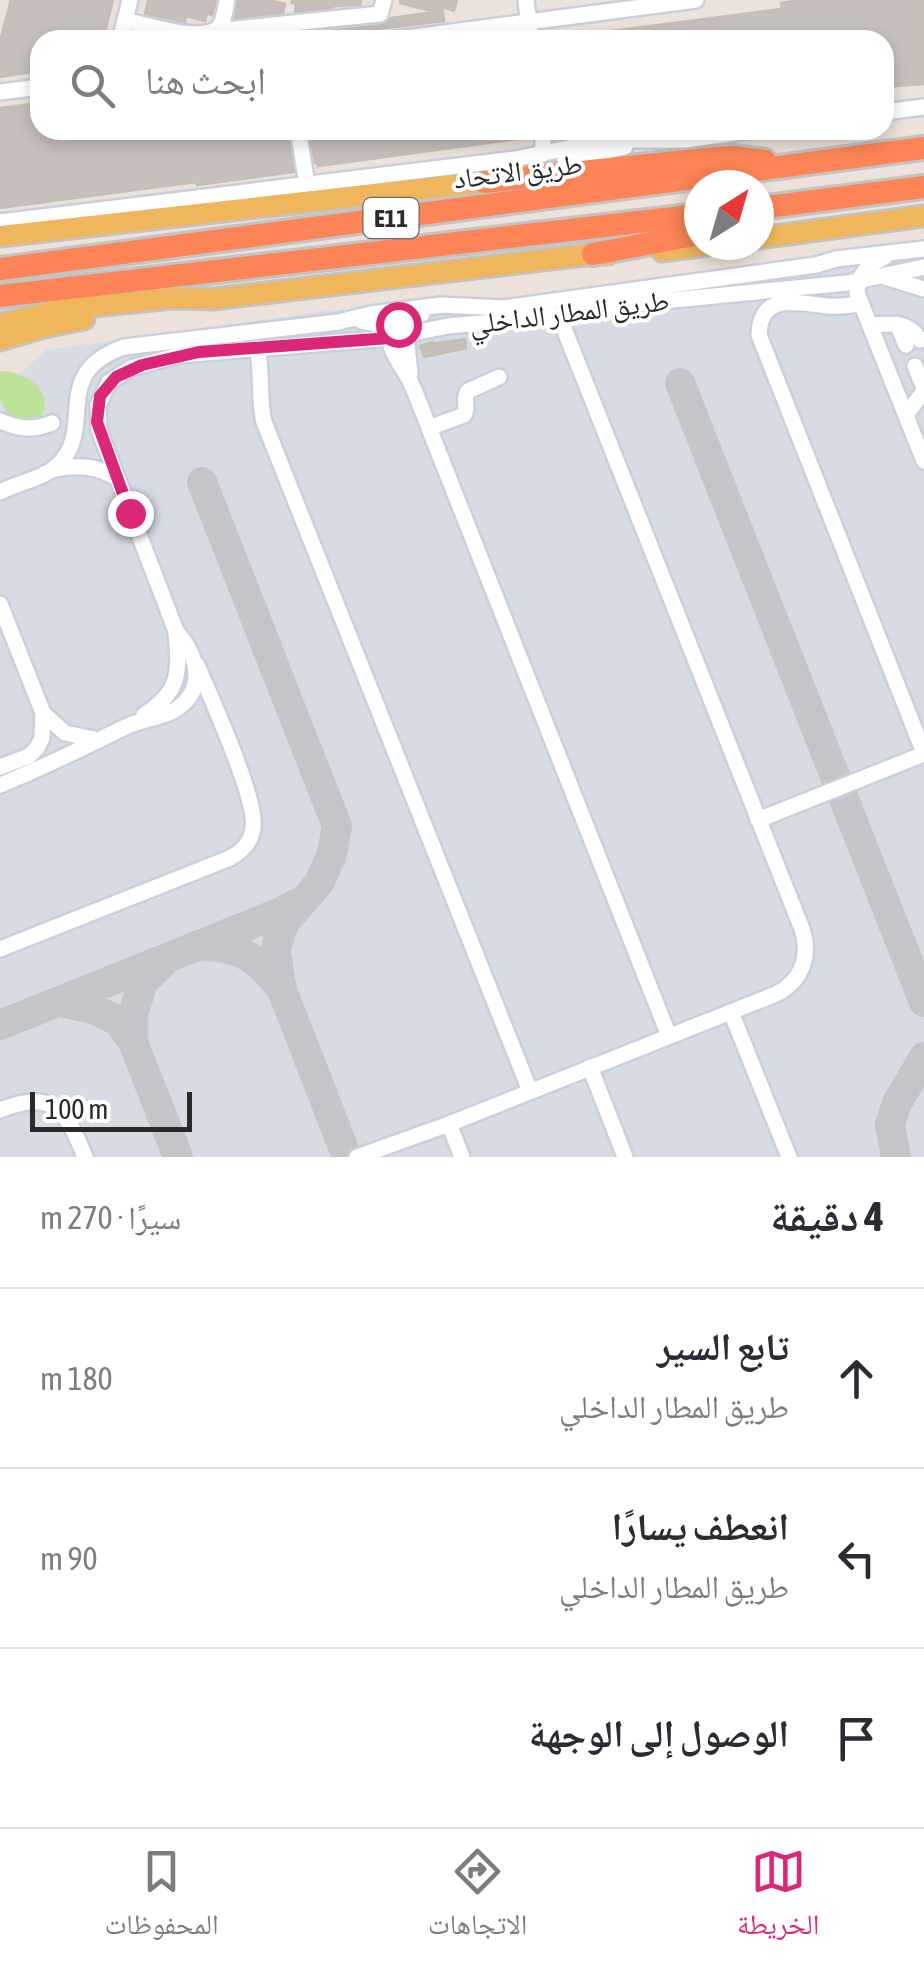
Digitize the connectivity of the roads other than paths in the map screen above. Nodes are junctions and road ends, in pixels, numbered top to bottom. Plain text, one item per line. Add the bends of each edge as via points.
1 (130, 0) edge
2 (228, 0) edge
3 (384, 0) edge
4 (526, 0) edge
5 (696, 0) edge
6 (663, 2) edge
7 (125, 20) junction
8 (528, 22) junction
9 (218, 29) joint
10 (122, 30) edge
11 (172, 30) edge
12 (467, 30) edge
13 (529, 30) edge
14 (30, 88) edge
15 (0, 92) edge
16 (924, 107) edge
17 (894, 111) edge
18 (300, 140) edge
19 (543, 140) edge
20 (663, 140) edge
21 (654, 141) junction
22 (924, 148) edge
23 (543, 154) junction
24 (782, 168) junction
25 (484, 182) junction
26 (308, 184) junction
27 (924, 188) edge
28 (851, 198) junction
29 (774, 206) edge
30 (924, 216) edge
31 (684, 217) edge
32 (774, 220) edge
33 (0, 222) edge
34 (0, 236) edge
35 (774, 236) edge
36 (684, 237) edge
37 (684, 248) edge
38 (924, 250) edge
39 (594, 254) junction
40 (890, 254) junction
41 (816, 265) junction
42 (924, 267) edge
43 (0, 268) edge
44 (882, 276) junction
45 (858, 282) junction
46 (924, 289) edge
47 (0, 296) edge
48 (214, 298) junction
49 (483, 308) junction
50 (865, 313) junction
51 (559, 316) junction
52 (352, 320) junction
53 (0, 324) edge
54 (396, 333) junction
55 (0, 340) edge
56 (913, 342) dead end
57 (257, 348) junction
58 (915, 366) dead end
59 (499, 377) dead end
60 (924, 390) edge
61 (906, 415) junction
62 (1, 419) edge
63 (52, 423) dead end
64 (429, 428) junction
65 (924, 460) edge
66 (54, 469) junction
67 (118, 479) junction
68 (0, 492) edge
69 (0, 604) edge
70 (176, 631) junction
71 (195, 660) junction
72 (42, 713) junction
73 (128, 726) junction
74 (99, 740) junction
75 (924, 753) edge
76 (0, 768) edge
77 (0, 784) edge
78 (758, 820) junction
79 (0, 949) edge
80 (731, 1012) junction
81 (669, 1036) junction
82 (590, 1068) junction
83 (530, 1091) junction
84 (0, 1110) edge
85 (448, 1124) junction
86 (85, 1157) edge
87 (357, 1157) edge
88 (462, 1157) edge
89 (626, 1157) edge
90 (788, 1157) edge

1 - 7 street
2 - 9 street
3 - 9 street via 380,14
4 - 8 street
5 - 6 street
6 - 8 street
7 - 10 street
7 - 11 street
8 - 12 street
8 - 13 street
14 - 15 street
16 - 17 street
18 - 26 street
19 - 23 street
20 - 21 street
21 - 23 street via 606,140
21 - 25 street
22 - 24 highway, طريق الاتحاد / E11
23 - 26 street
24 - 25 highway via 733,157
24 - 43 highway, طريق الاتحاد / E11
25 - 34 main road
26 - 33 street
27 - 28 highway
28 - 29 highway
28 - 32 highway
30 - 35 main road
31 - 47 highway, E11
36 - 39 highway
37 - 39 main road, E11
38 - 40 street, طريق المطار الداخلي
39 - 48 main road, E11
40 - 41 street, طريق المطار الداخلي
40 - 45 street via 868,266
41 - 45 street
41 - 49 street, طريق المطار الداخلي
42 - 44 street, طريق المطار الداخلي
44 - 45 street, طريق المطار الداخلي
44 - 46 street
45 - 50 street
45 - 51 street, طريق المطار الداخلي
48 - 53 main road via 81,307
48 - 55 main road
49 - 52 street, طريق المطار الداخلي via 441,304
49 - 54 street via 414,315
50 - 56 street via 909,327
50 - 61 street
50 - 75 street via 786,302 768,311 760,334
51 - 54 street, طريق المطار الداخلي
51 - 78 street
52 - 54 street
52 - 66 street, طريق المطار الداخلي via 115,350 82,382 74,438
54 - 57 street, طريق المطار الداخلي
54 - 64 street
57 - 67 street, طريق المطار الداخلي via 166,358 109,382 97,422
57 - 83 street via 264,422
58 - 60 street
59 - 64 street via 468,391 464,416
60 - 61 street
61 - 65 street
62 - 63 street via 28,429
64 - 81 street
66 - 67 street via 85,466
66 - 68 street
67 - 70 street, طريق المطار الداخلي
69 - 72 street
70 - 71 street, طريق المطار الداخلي
70 - 73 street via 174,684 157,707
71 - 73 street via 194,684 181,704
71 - 79 street, طريق المطار الداخلي via 251,801 253,828 245,848
72 - 74 street via 65,733
72 - 76 street via 38,748
73 - 74 street
74 - 77 street
75 - 78 street
78 - 80 street via 802,929 806,958 785,990
80 - 81 street
80 - 90 street
81 - 82 street
82 - 83 street
82 - 89 street
83 - 85 street
84 - 86 street via 26,1101 52,1106 72,1124
85 - 87 street
85 - 88 street

